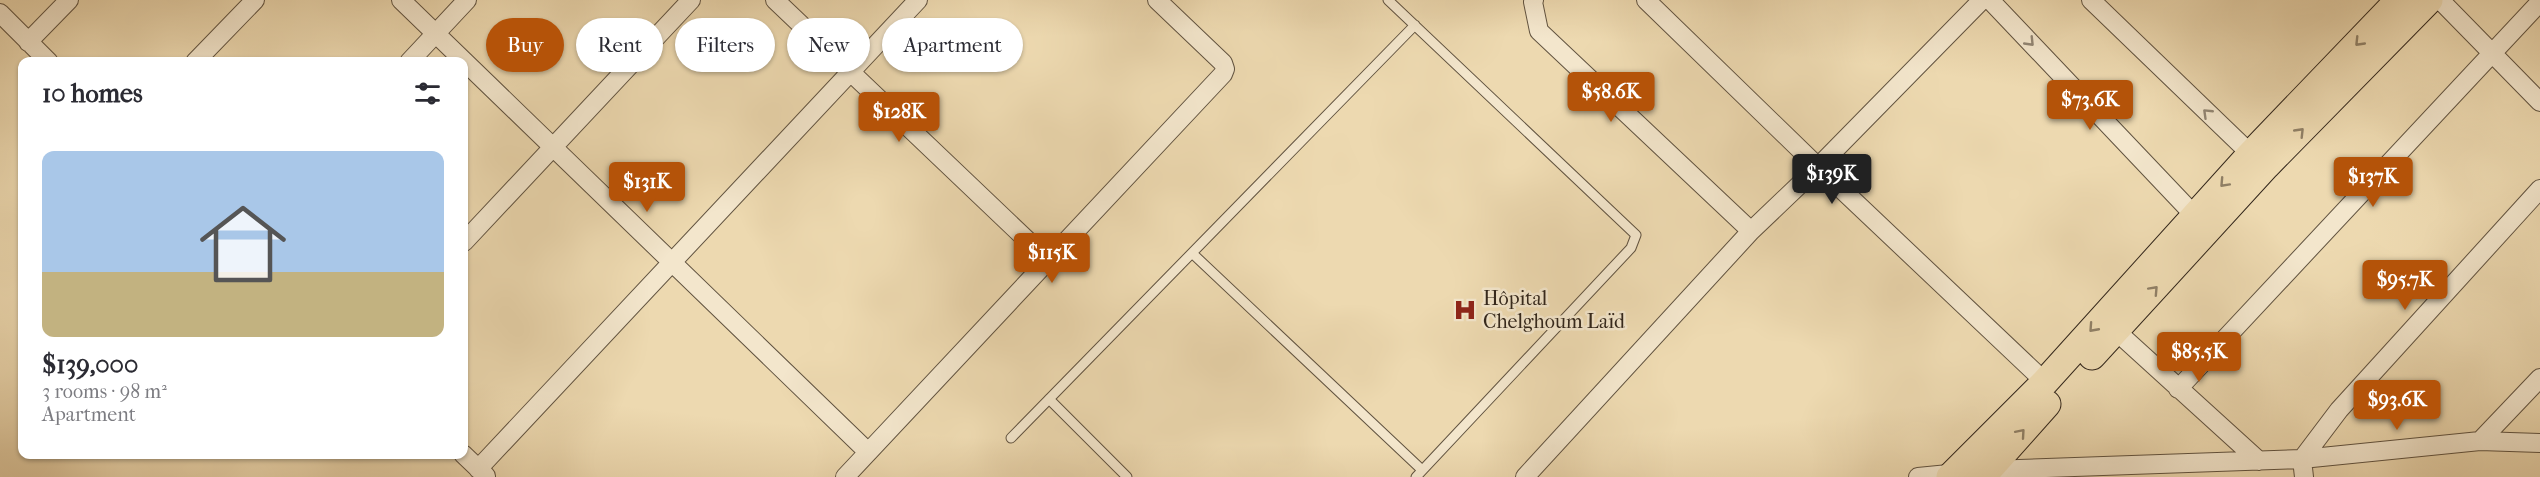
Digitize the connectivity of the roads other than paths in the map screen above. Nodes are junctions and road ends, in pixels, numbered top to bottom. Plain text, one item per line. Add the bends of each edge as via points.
1 (69, 0) edge
2 (255, 0) edge
3 (401, 0) edge
4 (467, 0) edge
5 (691, 0) edge
6 (775, 0) edge
7 (918, 0) edge
8 (1157, 0) edge
9 (1388, 0) edge
10 (1534, 0) edge
11 (1646, 0) edge
12 (1982, 0) edge
13 (1990, 0) edge
14 (2091, 0) edge
15 (2399, 0) edge
16 (2429, 0) edge
17 (2440, 0) edge
18 (2540, 2) edge
19 (0, 14) edge
20 (794, 18) edge
21 (1415, 25) junction
22 (436, 33) junction
23 (28, 42) junction
24 (870, 51) edge
25 (2493, 53) junction
26 (44, 57) edge
27 (200, 57) edge
28 (414, 57) edge
29 (461, 57) edge
30 (468, 64) edge
31 (850, 72) joint
32 (2540, 102) edge
33 (553, 147) junction
34 (2258, 161) junction
35 (1818, 167) junction
36 (2540, 189) edge
37 (2205, 220) junction
38 (1751, 231) junction
39 (468, 238) edge
40 (1193, 254) junction
41 (1049, 261) junction
42 (672, 262) junction
43 (2116, 331) junction
44 (2540, 378) edge
45 (2045, 382) junction
46 (2178, 389) junction
47 (1049, 399) junction
48 (1011, 438) dead end
49 (2480, 441) junction
50 (2540, 443) edge
51 (868, 452) junction
52 (468, 459) edge
53 (2259, 461) junction
54 (2303, 468) edge
55 (482, 473) edge
56 (1418, 473) edge
57 (1986, 473) edge
58 (1952, 476) edge
59 (845, 477) edge
60 (1127, 477) edge
61 (1525, 477) edge
62 (1918, 477) edge

1 - 23 street
2 - 27 street
3 - 22 street
4 - 22 street
5 - 33 street
6 - 20 street
7 - 24 street
8 - 41 street via 1223,63 1223,74
9 - 21 lane
10 - 38 street via 1539,31
11 - 35 street
12 - 35 street
13 -> 37 street
34 -> 14 street
15 -> 34 main road
34 -> 16 main road
17 - 25 street
18 - 25 street
19 - 23 street
21 - 40 lane
21 - 56 lane via 1636,235 1631,248
22 - 28 street
22 - 29 street
23 - 26 street
25 - 32 street
25 - 46 street
30 - 33 street
31 - 41 street
31 - 42 street
33 - 39 street
33 - 42 street
34 - 37 main road
35 - 38 street
35 - 45 street
36 - 54 street via 2339,410
43 -> 37 main road
37 -> 45 main road
38 - 61 street
40 - 47 lane
40 - 56 lane
41 - 51 street
42 - 51 street
42 - 55 street
43 - 46 street
57 -> 43 main road
44 - 49 street
45 - 58 main road
46 - 53 street
47 - 48 lane
47 - 60 lane
49 - 50 street
49 - 54 street
51 - 59 street
52 - 55 street
53 - 54 street
53 - 57 street
57 - 58 street
58 - 62 street

